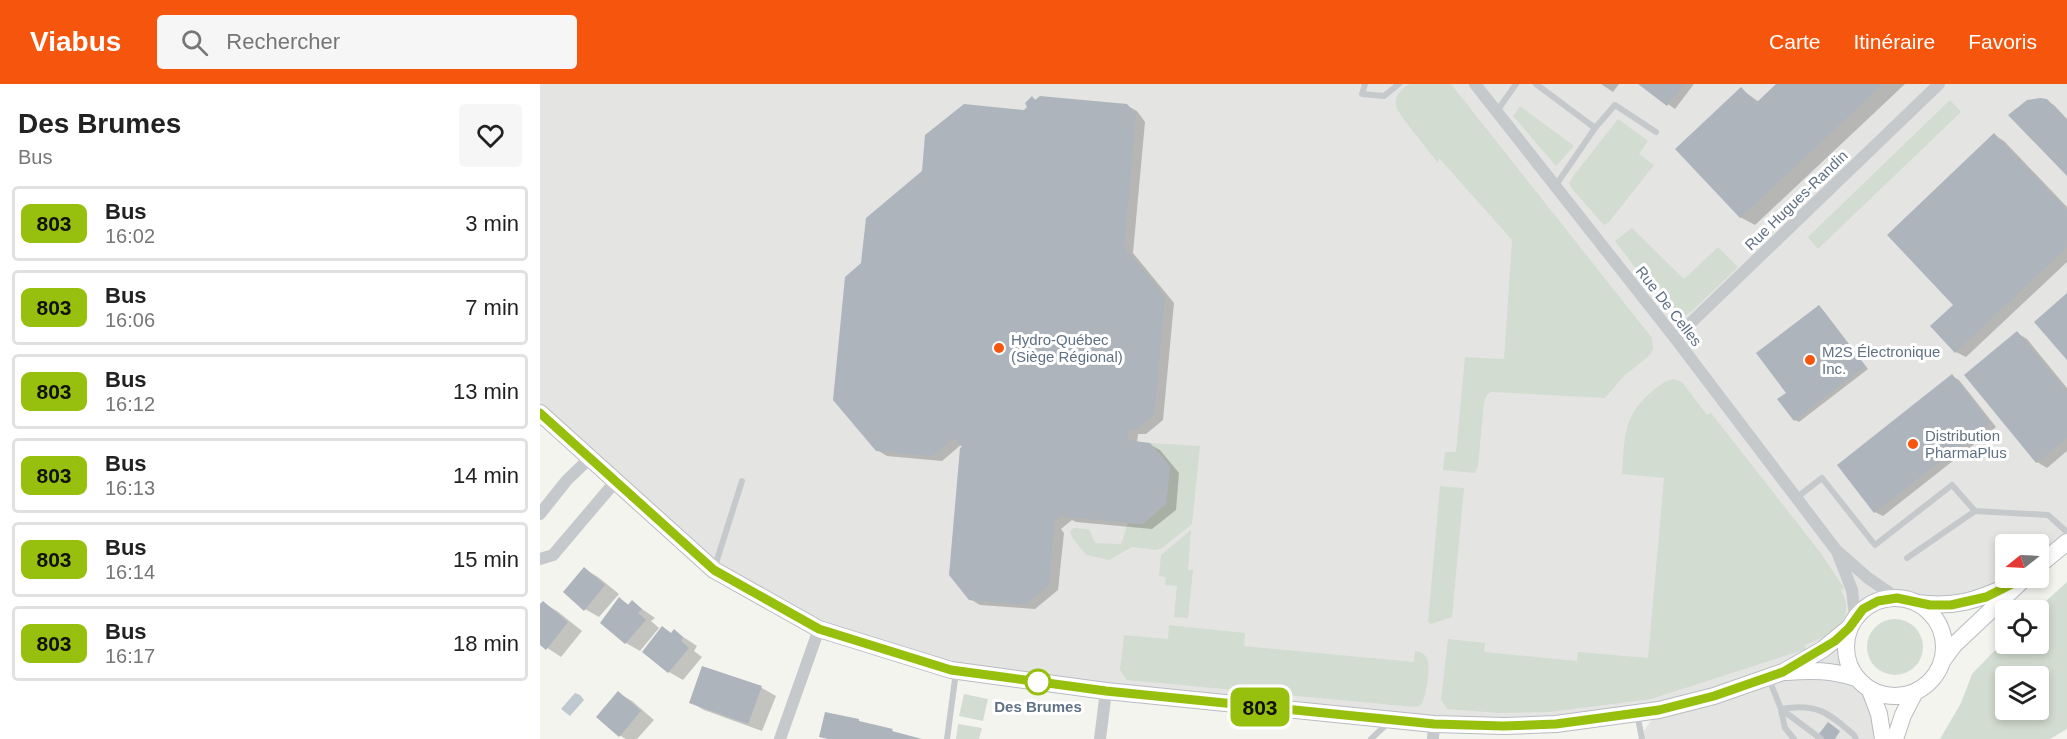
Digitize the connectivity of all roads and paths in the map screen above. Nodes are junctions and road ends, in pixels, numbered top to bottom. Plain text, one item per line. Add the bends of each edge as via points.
1 (1365, 84) edge
2 (1399, 84) edge
3 (1475, 84) edge
4 (1516, 84) edge
5 (1536, 84) edge
6 (1939, 84) edge
7 (1497, 112) junction
8 (1595, 128) junction
9 (1656, 132) dead end
10 (1555, 186) junction
11 (1675, 338) junction
12 (540, 413) edge
13 (590, 458) junction
14 (615, 482) junction
15 (742, 482) dead end
16 (1796, 498) junction
17 (1975, 511) junction
18 (540, 514) edge
19 (2067, 532) edge
20 (2067, 542) edge
21 (1836, 550) junction
22 (2049, 557) edge
23 (1907, 558) dead end
24 (540, 559) edge
25 (714, 570) junction
26 (2004, 588) edge
27 (2014, 588) edge
28 (1897, 598) junction
29 (1916, 603) junction
30 (1852, 623) junction
31 (819, 629) junction
32 (1942, 661) junction
33 (956, 671) junction
34 (1776, 674) junction
35 (1856, 678) junction
36 (1870, 690) junction
37 (1106, 691) junction
38 (1916, 692) junction
39 (1780, 709) junction
40 (1637, 713) junction
41 (1392, 720) junction
42 (1434, 732) edge
43 (780, 739) edge
44 (947, 739) edge
45 (1100, 739) edge
46 (1371, 739) edge
47 (1642, 739) edge
48 (1794, 739) edge
49 (1821, 739) edge
50 (1856, 739) edge
51 (1883, 739) edge
52 (1895, 739) edge

1 - 2 lane via 1362,94 1384,96
3 - 7 street, Rue De Celles
4 - 7 lane
5 - 8 lane
6 - 11 street, Rue Hugues-Randin
7 - 10 street, Rue De Celles
8 - 9 lane via 1616,105
8 - 10 lane
10 - 11 street, Rue De Celles
11 - 16 street, Rue De Celles
12 - 13 main road
13 - 14 main road
13 - 18 street
14 - 24 street via 553,555
14 - 25 main road
15 - 25 lane
16 - 17 lane via 1822,478 1875,545 1952,485
16 - 21 street, Rue De Celles
17 - 19 lane via 2048,515
17 - 23 lane
20 - 22 main road
21 - 28 street, Rue De Celles
21 - 30 street, Rue De Celles via 1852,590
25 - 31 main road
26 - 29 main road via 1968,603
27 - 32 main road
28 - 29 main road
28 - 30 main road via 1870,604
29 - 32 main road via 1928,610 1942,633
30 - 34 main road via 1822,650
30 - 35 main road via 1845,648
31 - 33 main road
31 - 43 street
32 - 38 main road via 1937,674
33 - 37 main road
33 - 44 lane
34 - 35 main road via 1820,670
34 - 39 lane
34 - 40 main road via 1714,696
35 - 36 main road
36 - 38 main road via 1892,697
36 - 51 main road
37 - 41 main road
37 - 45 street
38 - 52 main road via 1905,709
39 - 48 lane via 1785,728
39 - 49 lane
39 - 50 lane via 1809,706 1846,728
40 - 42 main road via 1556,724
40 - 47 lane
41 - 42 main road
41 - 46 lane

